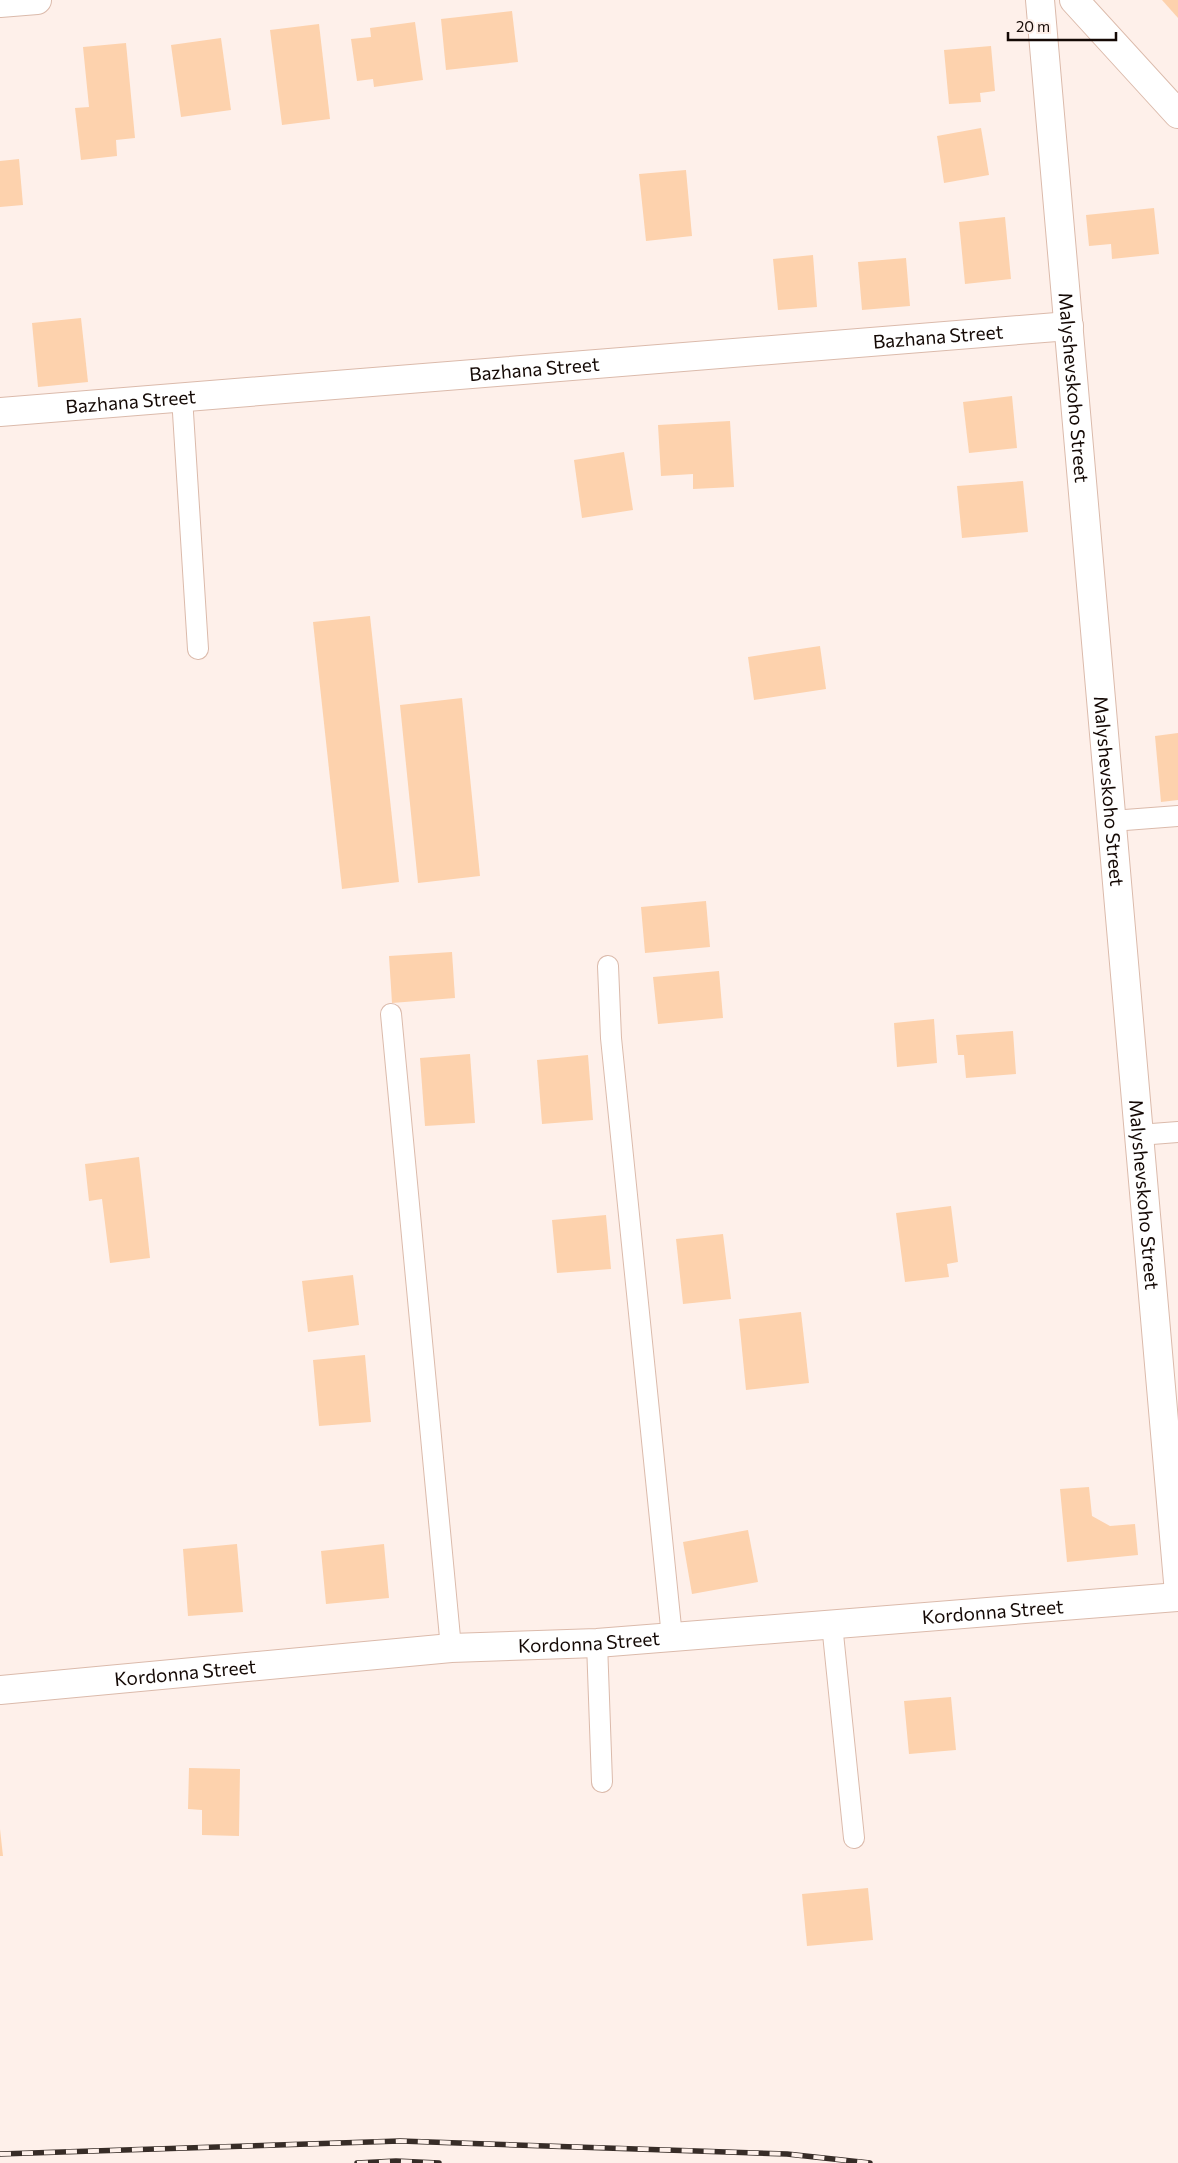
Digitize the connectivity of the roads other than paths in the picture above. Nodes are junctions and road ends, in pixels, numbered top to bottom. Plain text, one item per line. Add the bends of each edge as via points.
1 (37, 0) edge
2 (1040, 0) edge
3 (1074, 0) edge
4 (0, 2) edge
5 (1178, 114) edge
6 (1069, 326) junction
7 (182, 397) junction
8 (0, 412) edge
9 (198, 649) dead end
10 (1178, 816) edge
11 (1112, 821) junction
12 (608, 966) dead end
13 (391, 1014) dead end
14 (1178, 1132) edge
15 (1139, 1135) junction
16 (1178, 1582) edge
17 (1178, 1597) edge
18 (832, 1624) junction
19 (672, 1637) junction
20 (597, 1643) junction
21 (451, 1648) junction
22 (0, 1690) edge
23 (602, 1782) dead end
24 (854, 1838) dead end

1 - 4 street
2 - 6 street, Malyshevskoho Street
3 - 5 street
6 - 7 street, Bazhana Street
6 - 11 street, Malyshevskoho Street
7 - 8 street, Bazhana Street
7 - 9 lane
10 - 11 lane
11 - 15 street, Malyshevskoho Street
12 - 19 lane via 611,1038
13 - 21 lane
14 - 15 lane
15 - 16 street, Malyshevskoho Street
17 - 18 street, Kordonna Street
18 - 19 street, Kordonna Street
18 - 24 lane
19 - 20 street, Kordonna Street
20 - 21 street, Kordonna Street
20 - 23 lane
21 - 22 street, Kordonna Street

